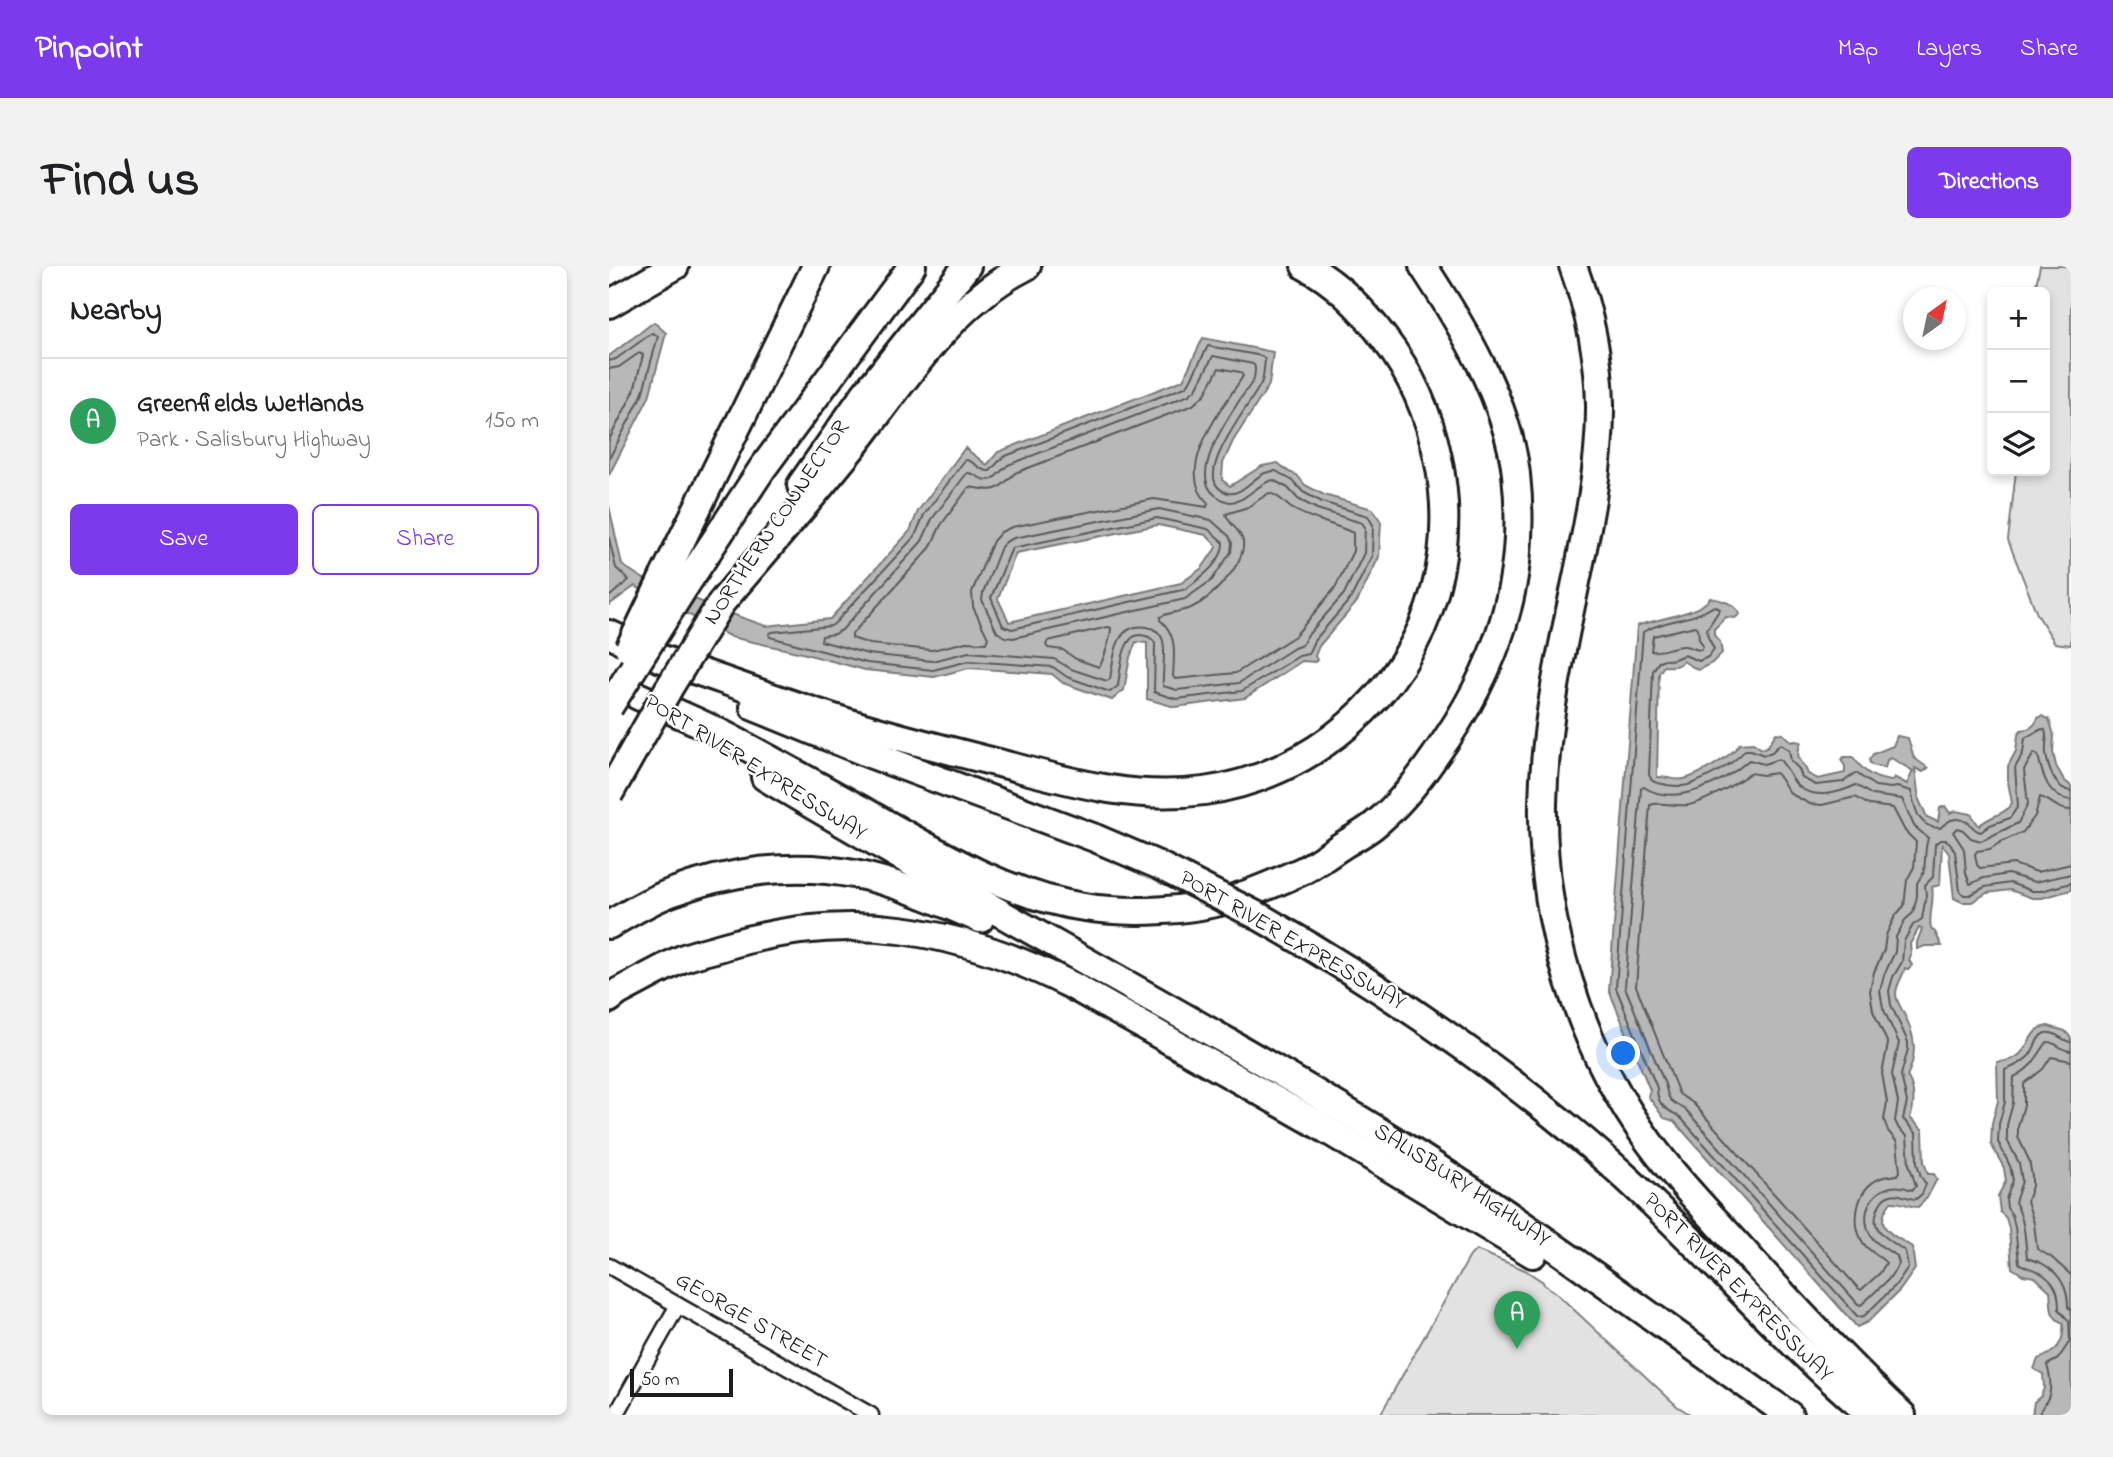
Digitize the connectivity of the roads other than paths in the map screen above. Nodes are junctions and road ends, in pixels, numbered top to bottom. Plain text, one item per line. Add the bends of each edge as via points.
1 (675, 266) edge
2 (816, 266) edge
3 (912, 266) edge
4 (967, 266) edge
5 (1027, 266) edge
6 (1305, 266) edge
7 (1423, 266) edge
8 (1573, 266) edge
9 (609, 304) edge
10 (674, 581) junction
11 (721, 603) junction
12 (609, 634) edge
13 (659, 658) junction
14 (609, 680) edge
15 (609, 692) edge
16 (638, 696) junction
17 (609, 708) edge
18 (609, 794) edge
19 (609, 925) edge
20 (1119, 981) junction
21 (609, 999) edge
22 (609, 1266) edge
23 (678, 1305) junction
24 (616, 1415) edge
25 (871, 1415) edge
26 (1769, 1415) edge
27 (1789, 1415) edge
28 (1871, 1415) edge
29 (1902, 1415) edge

1 - 9 highway
2 - 10 highway
3 - 10 highway, NORTHERN CONNECTOR
4 - 11 highway, NORTHERN CONNECTOR via 865,394
5 - 11 highway via 984,292 953,321
6 - 13 highway via 1345,294 1398,356 1421,398 1435,445 1444,503 1435,590 1423,624 1376,697 1314,751 1244,783 1168,795 1122,792 833,718
7 - 16 highway via 1477,356 1506,429 1516,469 1519,513 1512,590 1493,656 1476,691 1416,783 1374,825 1303,871 1233,899 1184,908 1125,911 1084,907 1023,892 959,863 726,736
8 - 29 highway via 1597,356 1600,404 1594,475 1544,775 1548,890 1563,965 1607,1072 1650,1143 1828,1343
10 - 15 highway, bridge
10 - 17 highway, NORTHERN CONNECTOR, bridge
11 - 18 highway, NORTHERN CONNECTOR, bridge
12 - 13 highway, PORT RIVER EXPRESSWAY
13 - 28 highway, PORT RIVER EXPRESSWAY, bridge via 712,688 800,727 1158,865 1331,958 1450,1036 1612,1166
14 - 16 highway, PORT RIVER EXPRESSWAY
16 - 20 highway, PORT RIVER EXPRESSWAY via 859,833
19 - 20 highway via 690,886 773,869 810,869 855,874 928,896
20 - 27 highway, SALISBURY HIGHWAY via 1416,1155
21 - 26 highway via 684,958 798,929 859,926 911,931 989,950 1071,985 1314,1122 1567,1275
22 - 23 street, GEORGE STREET
23 - 24 street
23 - 25 street, GEORGE STREET

